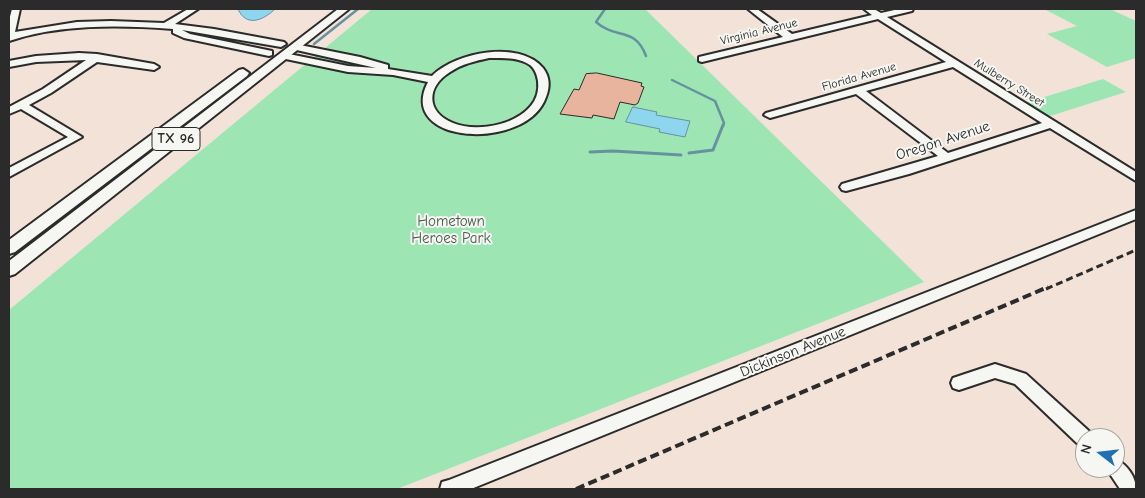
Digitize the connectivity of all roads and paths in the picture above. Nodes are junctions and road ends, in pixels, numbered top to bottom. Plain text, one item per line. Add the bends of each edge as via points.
1 (194, 9) edge
2 (199, 9) edge
3 (326, 9) edge
4 (344, 9) edge
5 (752, 9) edge
6 (868, 9) edge
7 (909, 9) edge
8 (12, 13) edge
9 (879, 16) junction
10 (165, 27) junction
11 (186, 27) junction
12 (9, 37) edge
13 (790, 37) junction
14 (295, 47) junction
15 (282, 50) junction
16 (269, 53) junction
17 (339, 56) junction
18 (97, 57) junction
19 (702, 59) dead end
20 (955, 63) junction
21 (9, 64) edge
22 (329, 65) junction
23 (154, 67) dead end
24 (393, 72) junction
25 (434, 80) junction
26 (858, 90) junction
27 (22, 105) junction
28 (9, 111) edge
29 (770, 115) dead end
30 (1050, 124) junction
31 (946, 157) junction
32 (136, 171) junction
33 (9, 173) edge
34 (1136, 178) edge
35 (846, 187) dead end
36 (1136, 214) edge
37 (9, 248) edge
38 (9, 270) edge
39 (9, 278) edge
40 (959, 383) dead end
41 (1075, 429) edge
42 (1123, 478) edge
43 (450, 489) edge
44 (1132, 489) edge

1 - 10 street
2 - 11 street
3 - 15 main road, TX 96
4 - 14 main road, TX 96
5 - 13 street
6 - 9 street, Mulberry Street
7 - 9 street, Virginia Avenue
8 - 12 street
9 - 13 street, Virginia Avenue
9 - 20 street, Mulberry Street
10 - 11 street
10 - 12 street via 94,24
10 - 16 street via 187,36
11 - 15 street via 198,25 225,30
13 - 19 street, Virginia Avenue
14 - 15 main road, TX 96
14 - 17 street
15 - 16 main road, TX 96
15 - 22 street
15 - 32 main road, TX 96
16 - 37 main road, TX 96
17 - 22 street
17 - 24 street via 369,62
18 - 21 street via 53,57
18 - 23 street
18 - 27 street
20 - 26 street, Florida Avenue
20 - 30 street, Mulberry Street
22 - 24 street
24 - 25 street
25 - 25 street via 428,95 429,109 441,123 465,131 498,130 521,120 539,104 545,90 542,72 525,59 504,54 464,61
26 - 29 street, Florida Avenue
26 - 31 street
27 - 28 street
27 - 33 street via 76,137
30 - 31 street, Oregon Avenue
30 - 34 street, Mulberry Street
31 - 35 street, Oregon Avenue
32 - 38 main road, TX 96
32 - 39 main road via 90,214
36 - 43 street, Dickinson Avenue
40 - 41 street via 995,371 1020,379
42 - 44 street

